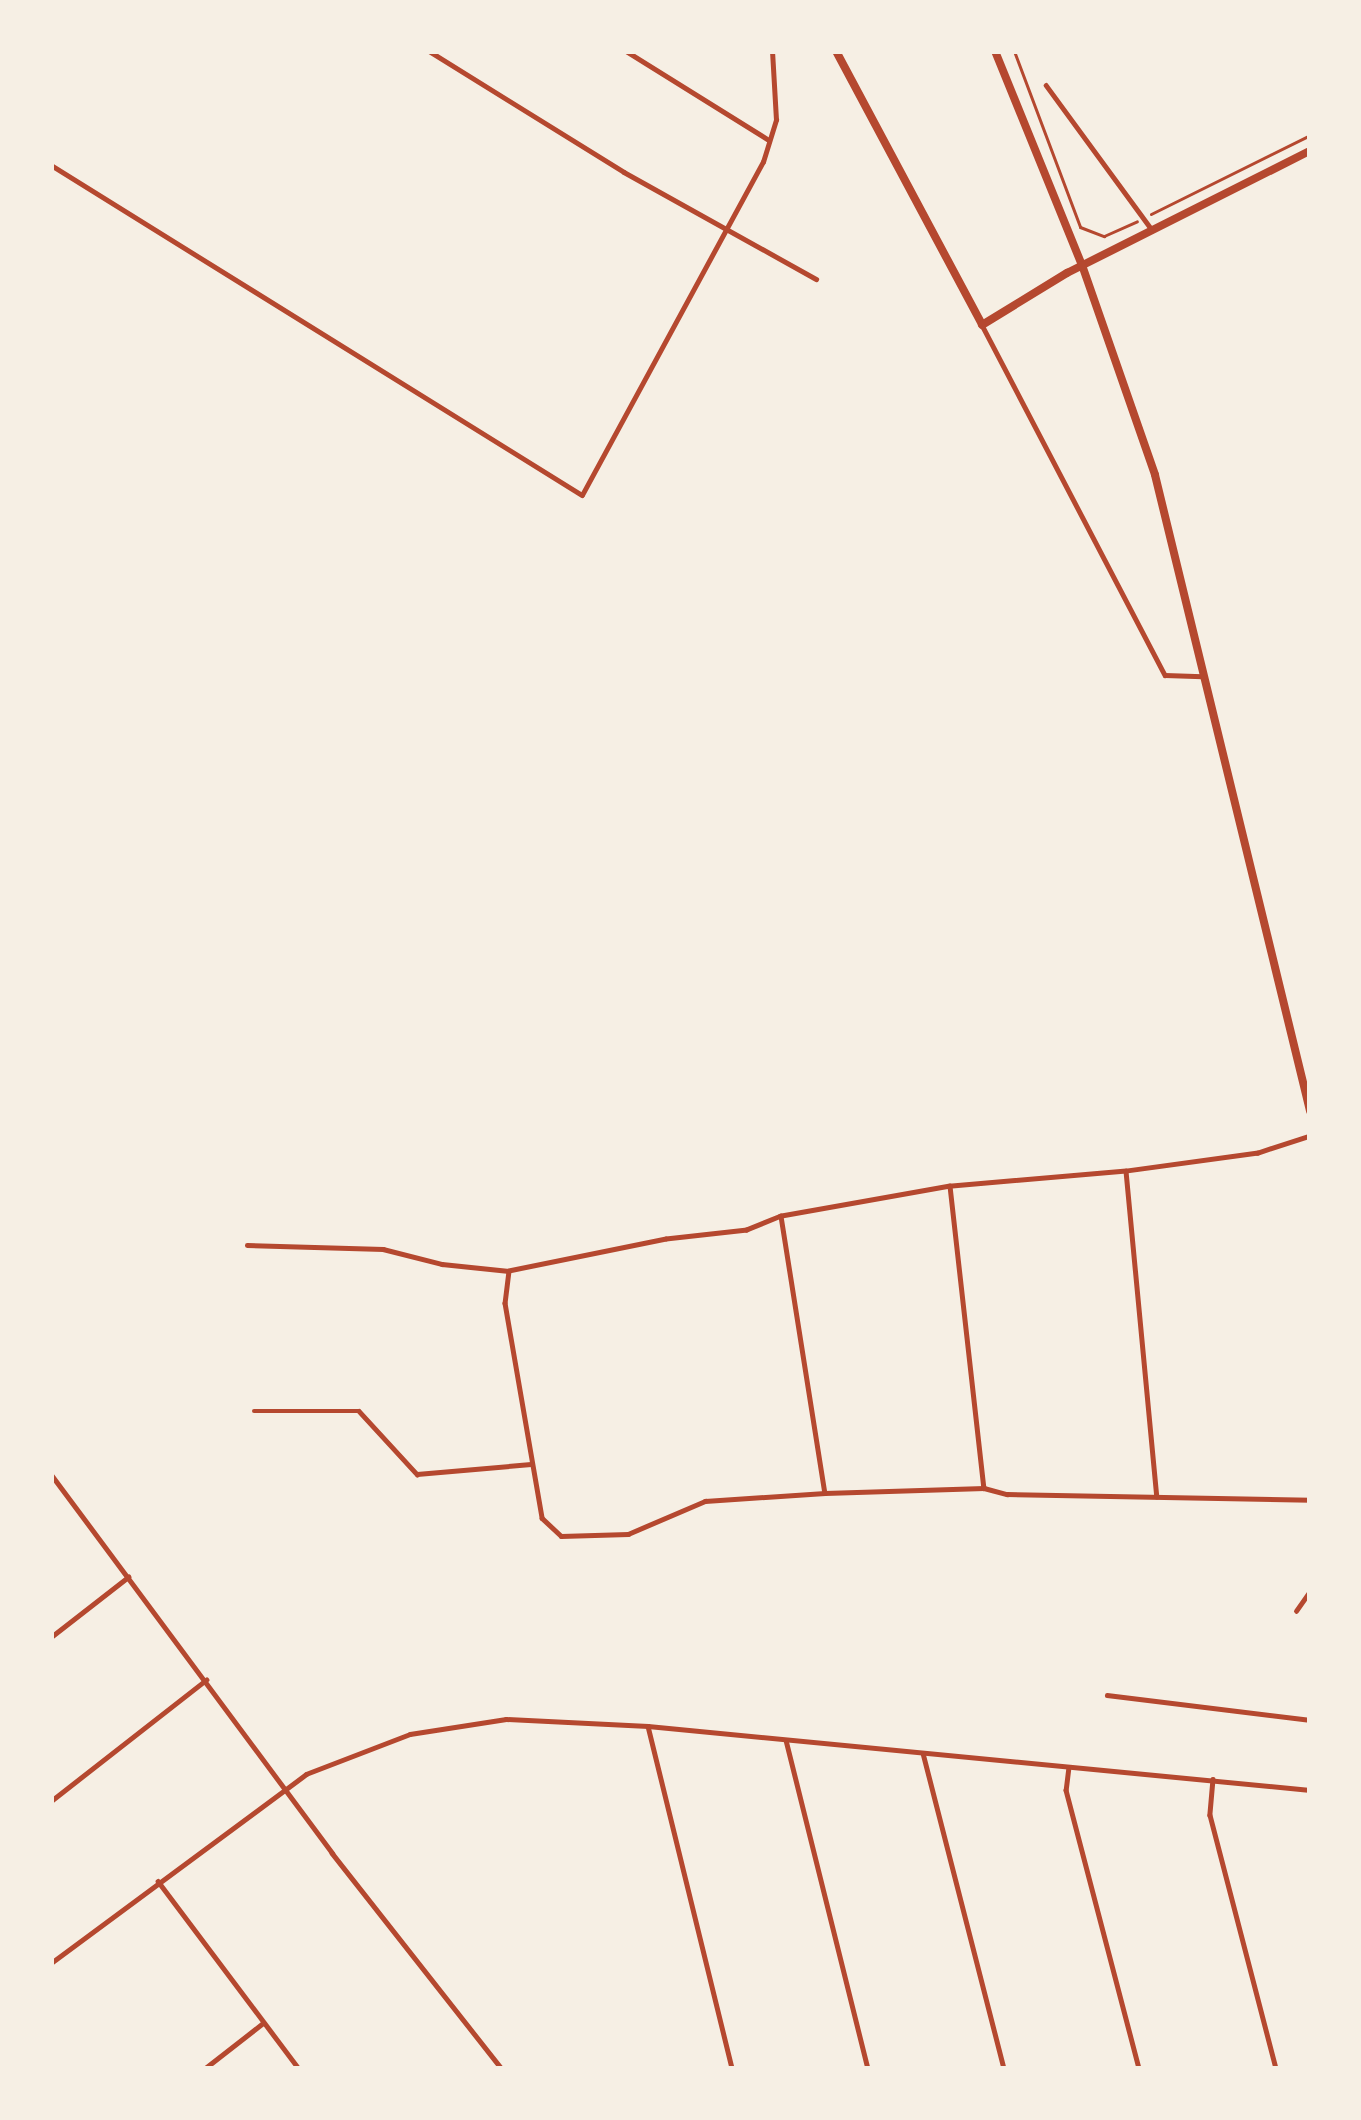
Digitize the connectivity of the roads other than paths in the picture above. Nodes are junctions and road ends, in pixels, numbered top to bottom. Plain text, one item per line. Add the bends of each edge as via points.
1 (429, 51) edge
2 (626, 51) edge
3 (772, 51) edge
4 (836, 51) edge
5 (995, 51) edge
6 (1046, 85) dead end
7 (770, 140) junction
8 (1310, 151) edge
9 (51, 165) edge
10 (1152, 230) junction
11 (729, 232) junction
12 (1082, 266) junction
13 (816, 279) dead end
14 (982, 326) junction
15 (1203, 676) junction
16 (1310, 1111) edge
17 (1310, 1136) edge
18 (1126, 1171) junction
19 (950, 1186) junction
20 (781, 1216) junction
21 (247, 1245) dead end
22 (509, 1271) junction
23 (254, 1411) dead end
24 (531, 1464) junction
25 (51, 1474) edge
26 (984, 1488) junction
27 (825, 1493) junction
28 (1157, 1497) junction
29 (1310, 1500) edge
30 (128, 1577) junction
31 (1310, 1591) edge
32 (1296, 1611) dead end
33 (51, 1637) edge
34 (206, 1680) junction
35 (1107, 1695) dead end
36 (1310, 1720) edge
37 (648, 1726) junction
38 (787, 1740) junction
39 (923, 1753) junction
40 (1069, 1767) junction
41 (1214, 1779) junction
42 (285, 1790) junction
43 (1310, 1790) edge
44 (51, 1801) edge
45 (158, 1881) junction
46 (51, 1963) edge
47 (263, 2024) junction
48 (204, 2069) edge
49 (298, 2069) edge
50 (502, 2069) edge
51 (732, 2069) edge
52 (868, 2069) edge
53 (1004, 2069) edge
54 (1138, 2069) edge
55 (1276, 2069) edge

1 - 11 street
2 - 7 street
3 - 7 street
4 - 14 main road
5 - 12 main road
6 - 10 street
7 - 11 street
8 - 10 main road
9 - 11 street via 582,495
10 - 12 main road
11 - 13 street
12 - 14 main road
12 - 15 main road via 1155,475
14 - 15 street via 1166,675
15 - 16 main road
17 - 18 street via 1258,1153
18 - 19 street
18 - 28 street
19 - 20 street
19 - 26 street
20 - 22 street via 747,1230
20 - 27 street
21 - 22 street via 383,1249
22 - 24 street via 506,1303
23 - 24 street via 359,1411 417,1474
24 - 27 street via 542,1518 561,1536 628,1534 705,1501
25 - 30 street
26 - 27 street
26 - 28 street
28 - 29 street
30 - 33 street
30 - 34 street
31 - 32 street
34 - 42 street
34 - 44 street
35 - 36 street
37 - 38 street
37 - 42 street via 506,1719 410,1734 328,1763
37 - 51 street
38 - 39 street
38 - 52 street
39 - 40 street
39 - 53 street
40 - 41 street
40 - 54 street via 1066,1790
41 - 43 street
41 - 55 street via 1210,1815
42 - 45 street
42 - 50 street
45 - 46 street
45 - 47 street
47 - 48 street
47 - 49 street

